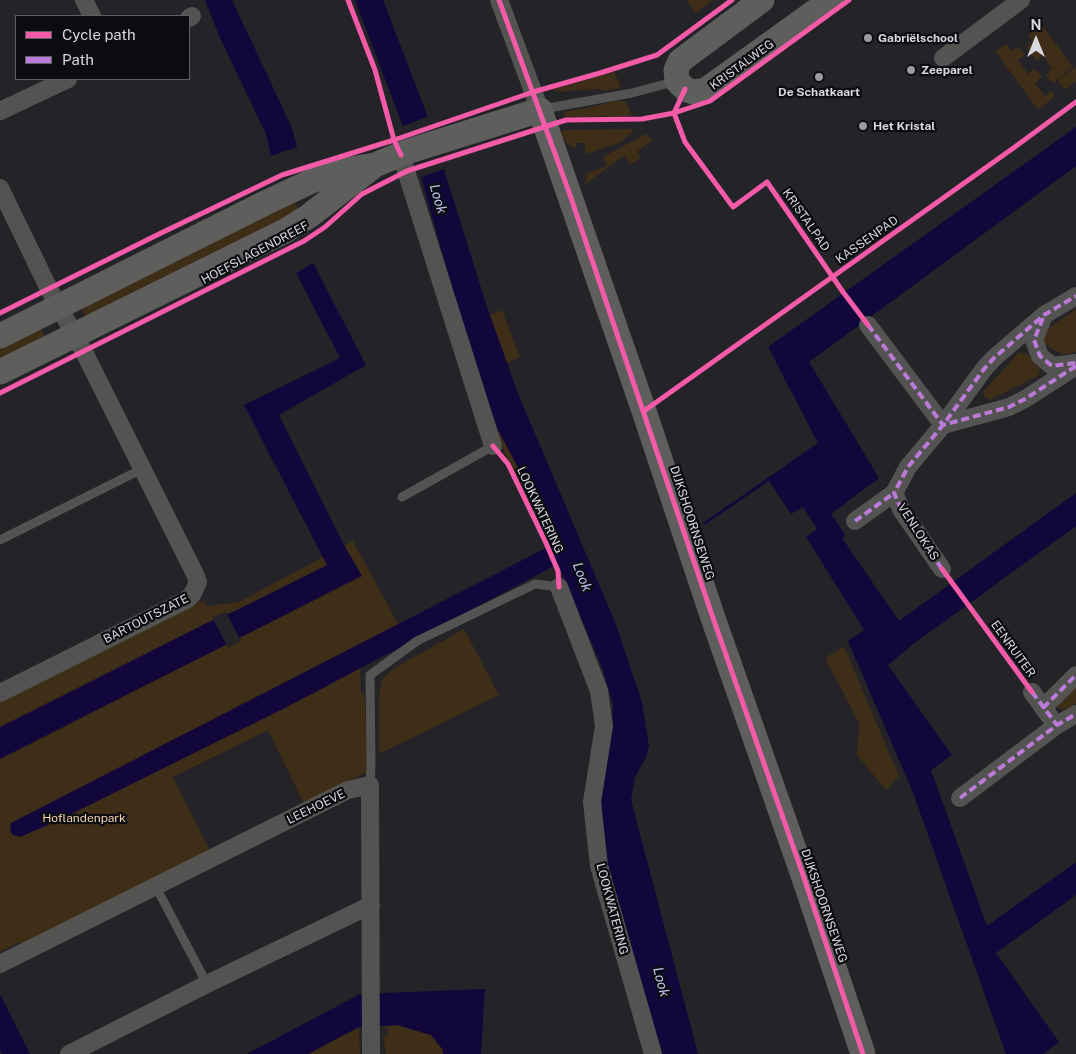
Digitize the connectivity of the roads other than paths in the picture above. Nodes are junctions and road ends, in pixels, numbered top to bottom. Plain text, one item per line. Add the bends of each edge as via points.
1 (84, 0) edge
2 (499, 0) edge
3 (762, 0) edge
4 (831, 0) edge
5 (1021, 0) edge
6 (92, 15) edge
7 (943, 58) dead end
8 (66, 80) edge
9 (677, 81) junction
10 (540, 110) junction
11 (0, 111) edge
12 (404, 153) junction
13 (375, 165) junction
14 (0, 188) edge
15 (292, 190) junction
16 (309, 216) junction
17 (1076, 296) edge
18 (59, 306) junction
19 (1044, 315) junction
20 (868, 325) dead end
21 (75, 335) junction
22 (0, 336) edge
23 (1076, 364) edge
24 (0, 372) edge
25 (943, 425) junction
26 (493, 446) joint
27 (142, 469) junction
28 (894, 493) junction
29 (402, 497) dead end
30 (855, 521) dead end
31 (0, 540) edge
32 (942, 569) dead end
33 (559, 587) joint
34 (1076, 674) edge
35 (1032, 692) dead end
36 (0, 693) edge
37 (1043, 708) junction
38 (1076, 714) edge
39 (1057, 725) junction
40 (370, 785) junction
41 (960, 798) dead end
42 (156, 887) junction
43 (371, 905) junction
44 (0, 964) edge
45 (206, 984) junction
46 (70, 1054) edge
47 (371, 1054) edge
48 (653, 1054) edge
49 (863, 1054) edge

1 - 6 street
2 - 10 street, DIJKSHOORNSEWEG
3 - 9 street via 680,61 676,70
4 - 9 street, KRISTALWEG via 706,90 693,92
5 - 7 street
8 - 11 street
9 - 10 lane
10 - 12 street, HOEFSLAGENDREEF
10 - 49 street, DIJKSHOORNSEWEG
12 - 13 street, HOEFSLAGENDREEF
12 - 26 street
13 - 15 street, HOEFSLAGENDREEF via 345,170
13 - 16 street, HOEFSLAGENDREEF
14 - 18 street, BARTOUTSZATE
15 - 16 street, HOEFSLAGENDREEF via 302,195
15 - 18 street, HOEFSLAGENDREEF
16 - 21 street, HOEFSLAGENDREEF via 244,252
17 - 19 street, VENLOKAS
18 - 21 street, BARTOUTSZATE
18 - 22 street, HOEFSLAGENDREEF
19 - 23 street via 1034,340 1040,356 1052,366
19 - 25 street, VENLOKAS via 984,368
20 - 25 street
21 - 24 street, HOEFSLAGENDREEF
21 - 27 street, BARTOUTSZATE
23 - 25 street via 1025,400
25 - 28 street, VENLOKAS via 908,467
26 - 29 lane
27 - 31 lane
27 - 36 street, BARTOUTSZATE via 195,574 197,588 192,595
28 - 30 street, VENLOKAS
28 - 32 street, VENLOKAS
33 - 40 lane via 535,584 417,641 370,675
33 - 48 street, LOOKWATERING via 599,691 604,726 592,802 599,866
34 - 37 street
35 - 37 street, EENRUITER
37 - 39 street, EENRUITER
38 - 39 street
39 - 41 street
40 - 42 street, LEEHOEVE via 341,794
40 - 43 street
42 - 44 street, LEEHOEVE
42 - 45 lane
43 - 45 street
43 - 47 street
45 - 46 street

